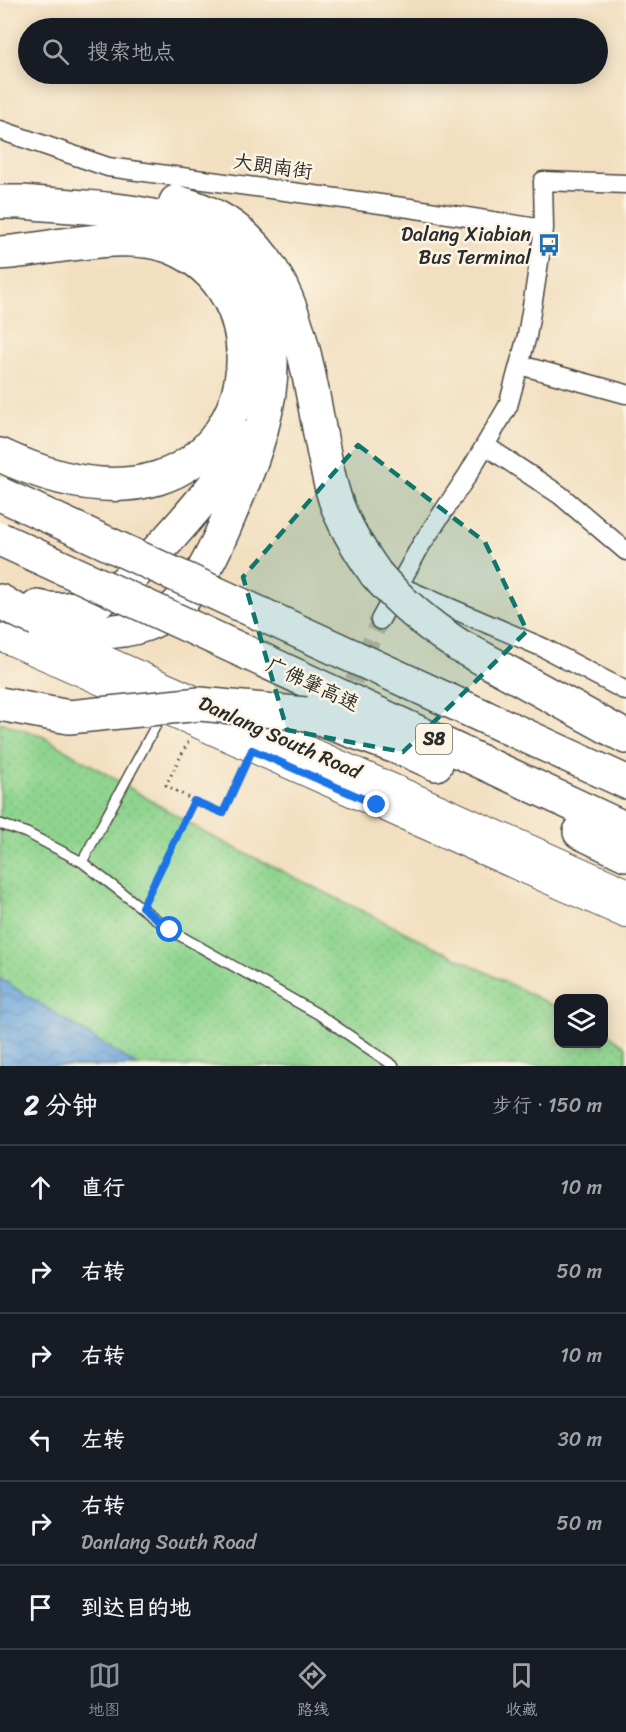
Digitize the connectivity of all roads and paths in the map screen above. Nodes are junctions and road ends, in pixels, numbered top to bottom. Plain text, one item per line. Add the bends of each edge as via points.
1 (0, 130) edge
2 (626, 184) edge
3 (4, 202) edge
4 (544, 229) junction
5 (0, 253) edge
6 (520, 365) junction
7 (272, 377) junction
8 (626, 394) edge
9 (486, 446) junction
10 (0, 455) edge
11 (0, 494) edge
12 (0, 539) edge
13 (626, 551) edge
14 (387, 580) junction
15 (0, 592) edge
16 (0, 601) edge
17 (0, 612) edge
18 (380, 620) tunnel mouth
19 (0, 637) edge
20 (626, 691) edge
21 (0, 705) edge
22 (164, 712) junction
23 (196, 726) junction
24 (626, 737) edge
25 (252, 750) junction
26 (321, 757) junction
27 (626, 782) edge
28 (194, 801) junction
29 (0, 824) edge
30 (626, 829) edge
31 (626, 854) edge
32 (82, 862) junction
33 (626, 891) edge
34 (142, 907) junction
35 (626, 915) edge
36 (394, 1066) edge

1 - 4 street, 大朗南街 via 108,167
2 - 4 street via 543,181
3 - 7 highway via 160,218 197,233 226,256 259,301 269,332
3 - 14 highway via 96,195 158,198 206,213 253,246 290,304 306,357 332,489 346,526
4 - 6 street
5 - 10 highway via 136,241 169,247 192,258 219,281 242,332 242,386 233,411 218,435 196,458 156,478 122,483 75,482
6 - 8 street
6 - 9 street via 508,406
7 - 15 highway via 260,413 233,462 129,579 99,600 61,609 18,602
7 - 16 highway via 265,420 249,469 203,572 183,599 161,617 104,633 38,619
9 - 13 street via 560,495
9 - 14 street via 421,545
11 - 27 highway, S8, bridge
12 - 30 highway, 广佛肇高速 / S8, bridge
14 - 18 street
14 - 20 street via 544,648
14 - 24 highway, bridge via 402,604 426,625
17 - 26 street, Danlang South Road
19 - 22 street, Danlang South Road
21 - 31 highway, bridge via 69,717 200,704 306,714 410,752
22 - 23 street, Danlang South Road
22 - 32 lane
23 - 25 street, Danlang South Road
23 - 28 path via 166,785
25 - 26 street, Danlang South Road
25 - 28 path via 223,813
26 - 33 street, Danlang South Road
26 - 35 street, Danlang South Road
28 - 34 path
29 - 32 lane via 27,833
32 - 34 lane
34 - 36 lane via 170,930 318,1014

